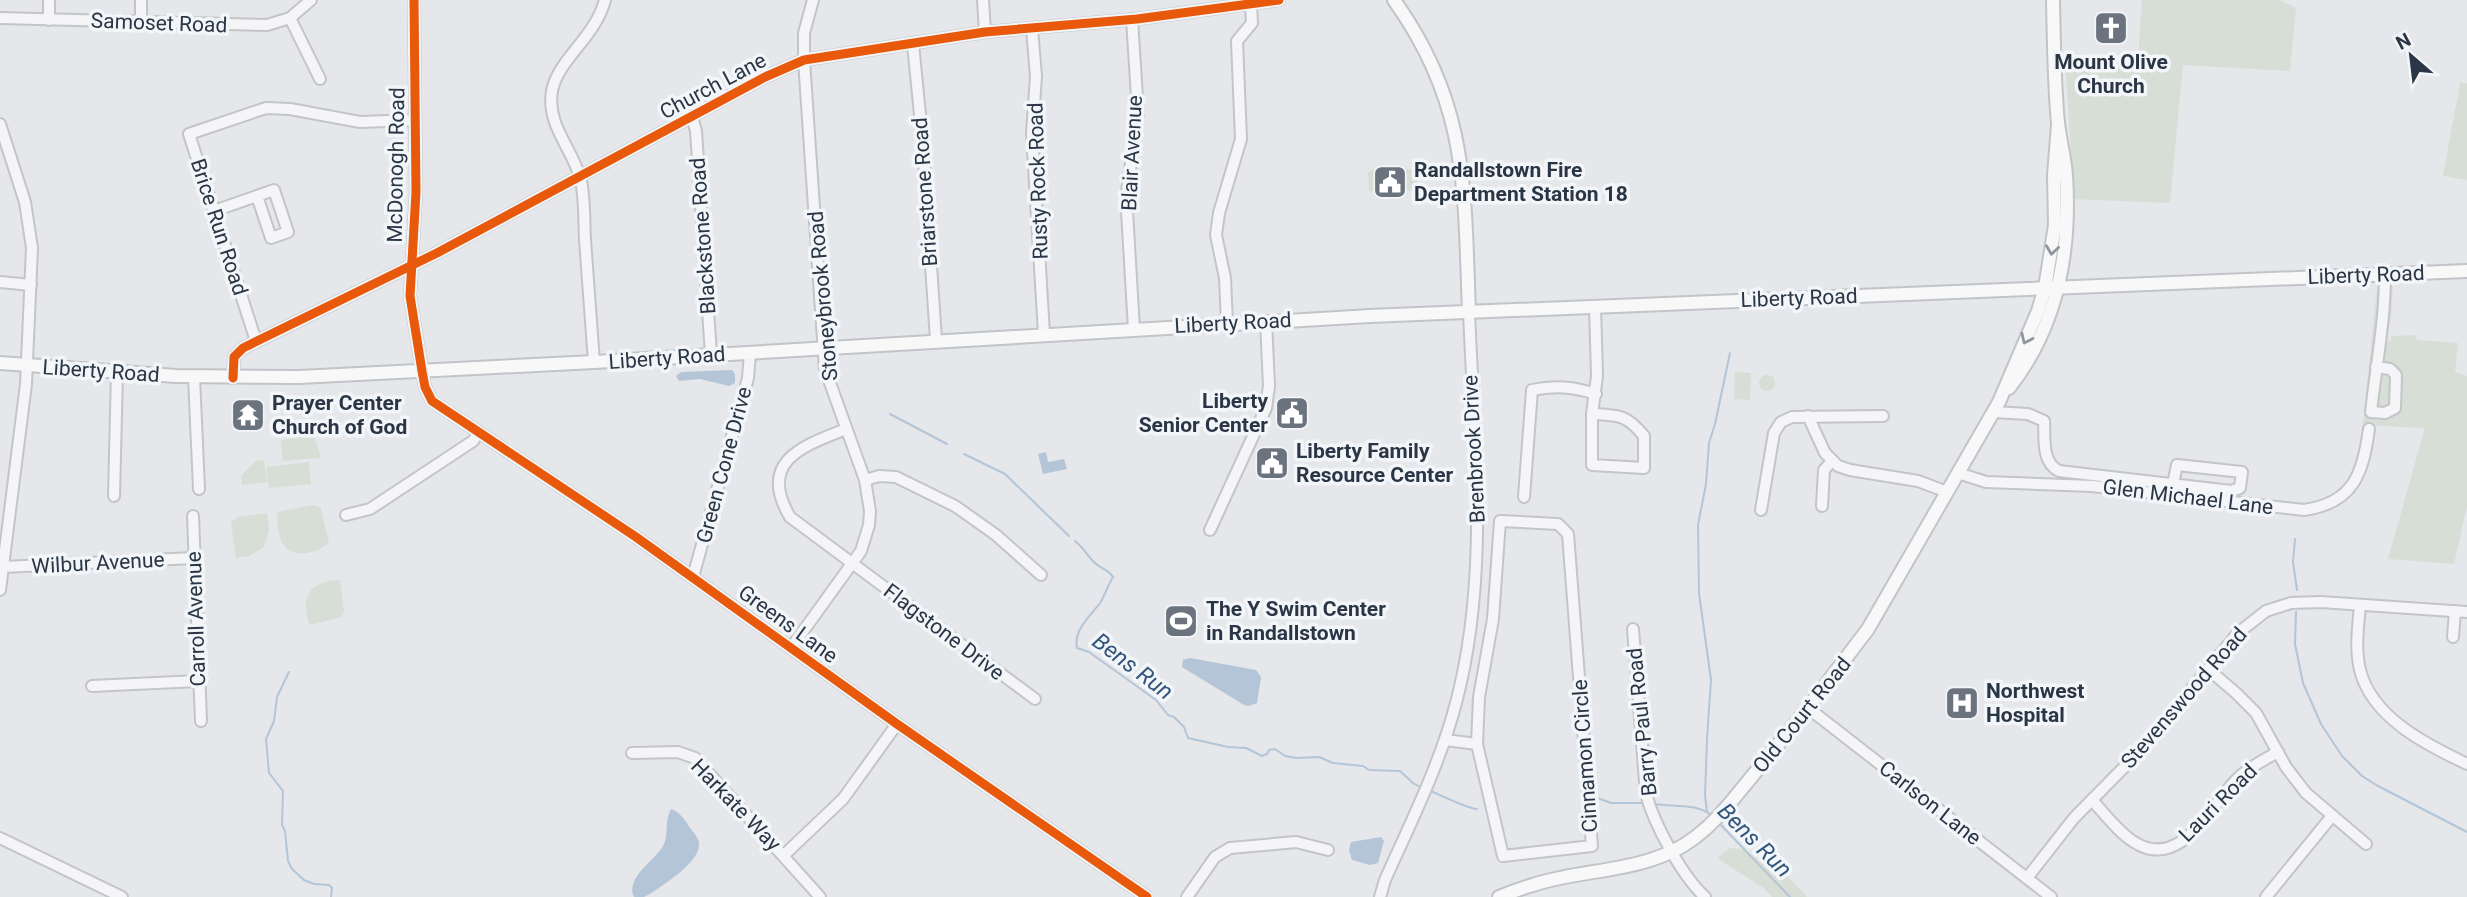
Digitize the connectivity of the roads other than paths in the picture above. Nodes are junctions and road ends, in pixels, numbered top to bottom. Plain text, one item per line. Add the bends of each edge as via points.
1 (50, 0) edge
2 (141, 0) edge
3 (311, 0) edge
4 (414, 0) edge
5 (604, 0) edge
6 (982, 0) edge
7 (1279, 0) edge
8 (1394, 0) edge
9 (2053, 0) edge
10 (809, 2) edge
11 (1221, 4) edge
12 (1251, 5) junction
13 (0, 18) edge
14 (290, 18) junction
15 (1132, 19) junction
16 (49, 20) junction
17 (141, 22) junction
18 (1032, 29) junction
19 (985, 32) junction
20 (912, 44) junction
21 (804, 60) junction
22 (320, 79) dead end
23 (692, 117) junction
24 (415, 120) junction
25 (0, 124) edge
26 (2058, 125) junction
27 (579, 176) junction
28 (257, 196) dead end
29 (214, 211) junction
30 (411, 265) junction
31 (2467, 271) edge
32 (2385, 275) junction
33 (0, 282) edge
34 (31, 285) junction
35 (2059, 287) junction
36 (2045, 288) junction
37 (1595, 306) junction
38 (1469, 312) junction
39 (1266, 321) junction
40 (1227, 323) junction
41 (1134, 328) junction
42 (1044, 334) junction
43 (936, 340) junction
44 (256, 341) junction
45 (823, 347) junction
46 (750, 352) junction
47 (711, 355) junction
48 (594, 362) junction
49 (0, 363) edge
50 (27, 365) junction
51 (2376, 367) junction
52 (422, 371) junction
53 (117, 372) junction
54 (194, 377) junction
55 (233, 378) junction
56 (1596, 394) junction
57 (1996, 407) junction
58 (1592, 414) junction
59 (1808, 416) junction
60 (1883, 416) dead end
61 (846, 429) junction
62 (2369, 429) dead end
63 (479, 432) junction
64 (1832, 461) junction
65 (1958, 473) junction
66 (864, 481) junction
67 (2173, 484) junction
68 (199, 489) dead end
69 (1947, 492) junction
70 (114, 496) dead end
71 (1524, 497) dead end
72 (1822, 506) dead end
73 (1761, 510) dead end
74 (346, 515) dead end
75 (193, 516) dead end
76 (1478, 519) junction
77 (1500, 521) junction
78 (1210, 530) dead end
79 (194, 558) junction
80 (853, 565) junction
81 (1, 574) edge
82 (1041, 575) dead end
83 (693, 577) junction
84 (0, 590) edge
85 (2360, 605) junction
86 (2455, 611) junction
87 (2467, 612) edge
88 (1633, 629) dead end
89 (2453, 637) dead end
90 (791, 648) junction
91 (2208, 669) junction
92 (198, 681) junction
93 (92, 686) dead end
94 (1035, 699) dead end
95 (1808, 708) junction
96 (201, 721) dead end
97 (898, 724) junction
98 (1445, 740) junction
99 (1477, 744) junction
100 (2278, 752) junction
101 (632, 753) dead end
102 (2467, 764) edge
103 (2092, 800) junction
104 (2332, 816) junction
105 (0, 838) edge
106 (2366, 844) dead end
107 (1328, 850) dead end
108 (1673, 852) junction
109 (784, 855) junction
110 (2027, 878) junction
111 (122, 897) edge
112 (820, 897) edge
113 (1147, 897) edge
114 (1187, 897) edge
115 (1380, 897) edge
116 (1499, 897) edge
117 (1705, 897) edge
118 (2052, 897) edge
119 (2266, 897) edge

1 - 16 street
2 - 17 street
3 - 14 street, Samoset Road
4 - 24 street, McDonogh Road
5 - 27 street via 595,25 560,71 552,93 555,124
6 - 19 street
7 - 12 street, Church Lane
8 - 38 main road, Brenbrook Drive via 1434,65 1453,119 1462,170
9 - 26 main road, Old Court Road
10 - 21 street, Stoneybrook Road
11 - 12 street, Church Lane
11 - 15 street, Church Lane
12 - 40 street via 1252,23 1237,41 1241,139 1216,224
13 - 16 street, Samoset Road
14 - 17 street, Samoset Road via 253,26
14 - 22 street
15 - 18 street, Church Lane
15 - 41 street, Blair Avenue via 1138,113 1127,211
16 - 17 street, Samoset Road
18 - 19 street, Church Lane
18 - 42 street, Rusty Rock Road via 1036,76 1032,133
19 - 20 street, Church Lane
20 - 21 street, Church Lane
20 - 43 street, Briarstone Road
21 - 23 street, Church Lane
21 - 45 street, Stoneybrook Road
23 - 27 street, Church Lane
23 - 47 street, Blackstone Road
24 - 29 street, Brice Run Road via 360,122 266,108 188,134
24 - 30 street, McDonogh Road
25 - 34 street via 27,213
26 - 35 main road, Old Court Road via 2067,212
26 -> 36 main road, Old Court Road via 2055,225
27 - 30 street, Church Lane
27 - 48 street
28 - 29 street
29 - 44 street, Brice Run Road
30 - 44 street, Church Lane
30 - 52 street, McDonogh Road via 410,296
31 - 32 main road, Liberty Road
32 - 35 main road, Liberty Road
32 - 51 street
33 - 34 street
34 - 50 street
35 - 36 main road, Liberty Road
35 - 57 main road, Old Court Road via 2039,343
36 - 37 main road, Liberty Road
36 -> 57 main road, Old Court Road
37 - 38 main road, Liberty Road
37 - 56 street
38 - 39 main road, Liberty Road
38 - 76 street, Brenbrook Drive
39 - 40 main road, Liberty Road
39 - 78 street via 1266,408
40 - 41 main road, Liberty Road
41 - 42 main road, Liberty Road
42 - 43 main road, Liberty Road
43 - 45 main road, Liberty Road
44 - 55 street, Church Lane via 234,357
45 - 46 main road, Liberty Road
45 - 61 street, Stoneybrook Road via 828,383
46 - 47 main road, Liberty Road
46 - 83 street, Green Cone Drive via 748,378
47 - 48 main road, Liberty Road
48 - 52 main road, Liberty Road
49 - 50 main road, Liberty Road
50 - 53 main road, Liberty Road
50 - 81 street
51 - 51 street via 2396,375 2397,403 2385,413 2371,412
52 - 55 main road, Liberty Road
52 - 63 street, Greens Lane via 432,401
53 - 54 main road, Liberty Road
53 - 70 street
54 - 55 main road, Liberty Road
54 - 68 street
56 - 58 street
56 - 71 street via 1566,387 1532,390
57 - 65 main road, Old Court Road
57 - 67 street via 2044,421 2047,457 2050,466 2059,471
58 - 58 street via 1615,415 1632,422 1644,436 1644,468 1592,465
59 - 60 street
59 - 64 street
59 - 73 street via 1786,419 1776,427
61 - 66 street, Stoneybrook Road
61 - 80 street, Flagstone Drive via 794,452 782,471 780,494 790,517
62 - 65 street, Glen Michael Lane via 2363,466 2353,485 2327,505 2304,510 2092,486 1986,482
63 - 74 street via 473,441 370,509
63 - 83 street, Greens Lane
64 - 69 street via 1850,470 1918,481
64 - 72 street via 1824,470
65 - 69 main road, Old Court Road
66 - 80 street, Stoneybrook Road via 869,525
66 - 82 street via 896,477 956,506
67 - 67 street via 2231,491 2240,488 2242,472 2177,465
69 - 95 main road, Old Court Road via 1868,629
75 - 79 street, Carroll Avenue
76 - 77 street, Cinnamon Circle
76 - 98 street, Brenbrook Drive via 1472,623
77 - 99 street, Cinnamon Circle
77 - 99 street, Cinnamon Circle via 1558,524 1568,534 1592,846 1503,856
79 - 81 street, Wilbur Avenue
79 - 92 street, Carroll Avenue
80 - 90 street, Stoneybrook Road
80 - 94 street, Flagstone Drive
81 - 84 street
83 - 90 street, Greens Lane
85 - 86 street, Stevenswood Road
85 - 91 street, Stevenswood Road via 2306,601 2278,606 2247,624
85 - 102 street via 2358,661 2372,696 2397,723
86 - 87 street, Stevenswood Road
86 - 89 street
88 - 108 street, Barry Paul Road via 1646,794
90 - 97 street, Greens Lane
91 - 100 street via 2256,713
91 - 103 street, Stevenswood Road
92 - 93 street
92 - 96 street, Carroll Avenue
95 - 108 main road, Old Court Road via 1716,820
95 - 110 street, Carlson Lane
97 - 109 street via 843,799
97 - 113 street, Greens Lane
98 - 99 street
98 - 115 street, Brenbrook Drive
100 - 103 street, Lauri Road via 2246,771 2179,845 2150,848 2133,842
100 - 104 street via 2301,787
101 - 109 street, Harkate Way via 678,752 695,758
103 - 110 street, Stevenswood Road
104 - 106 street
104 - 119 street
105 - 111 street
107 - 114 street via 1296,842 1230,848 1215,857
108 - 116 main road, Old Court Road via 1632,866 1543,881
108 - 117 street, Barry Paul Road via 1686,878
109 - 112 street, Harkate Way
110 - 118 street, Carlson Lane

